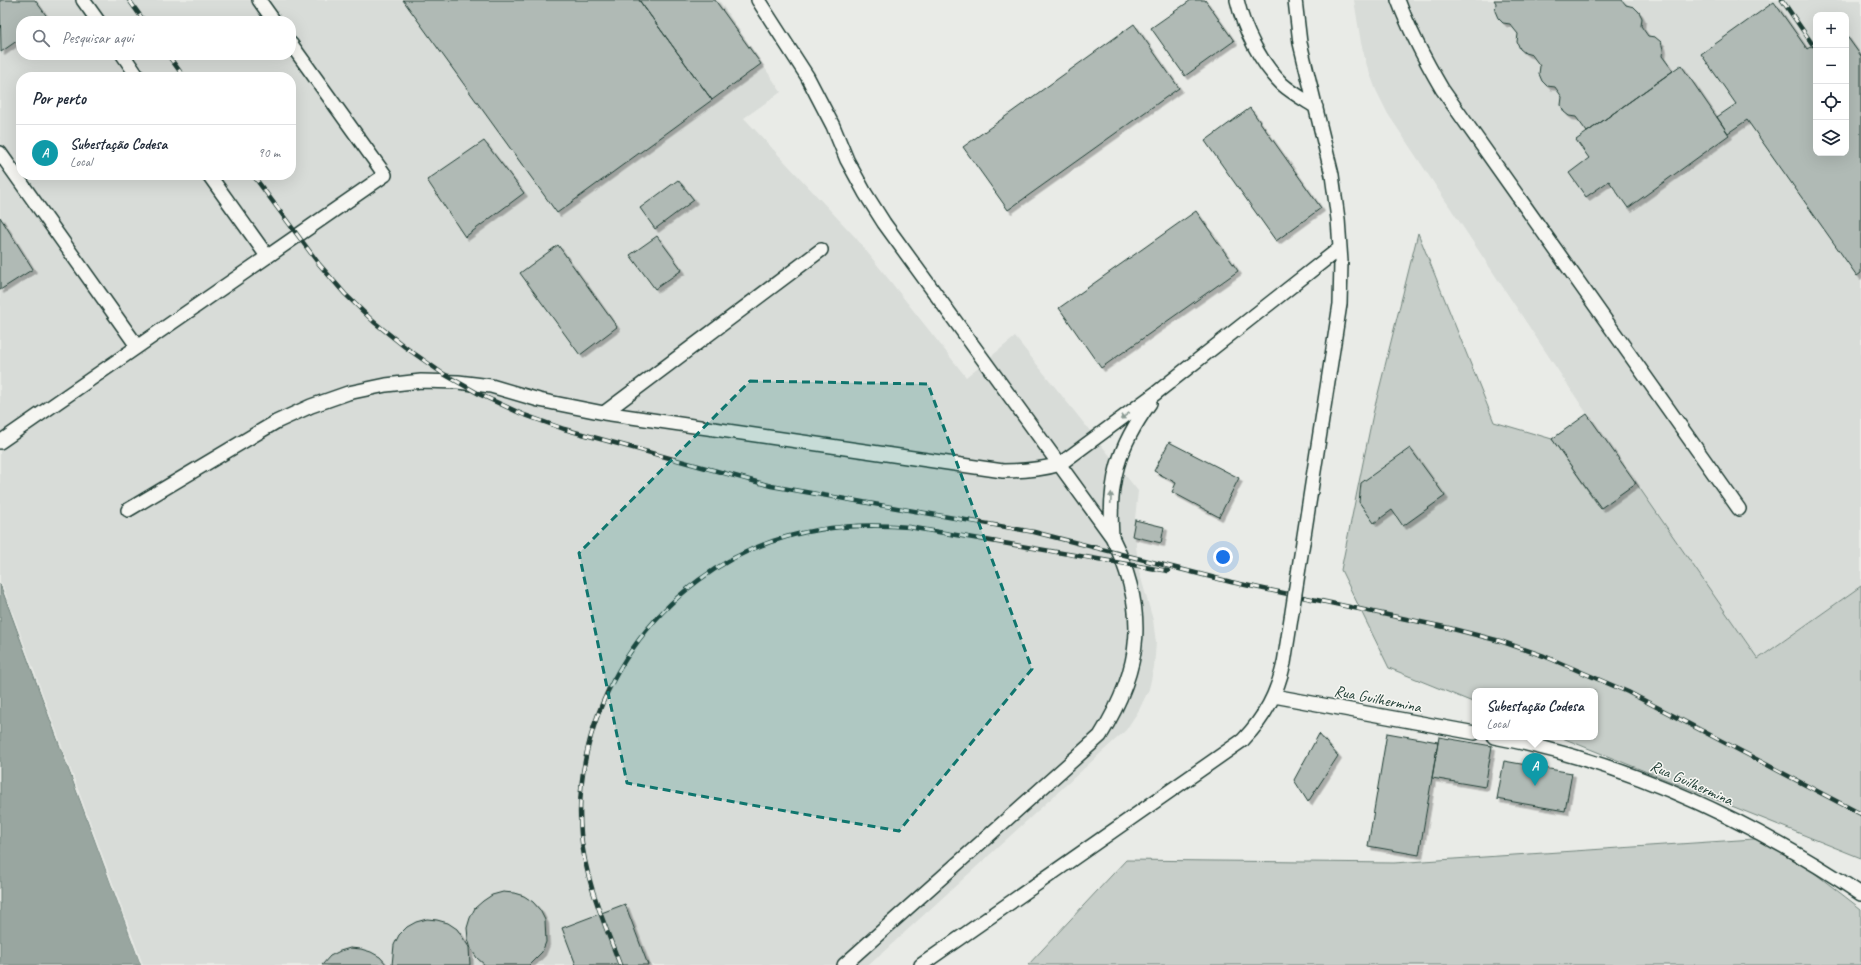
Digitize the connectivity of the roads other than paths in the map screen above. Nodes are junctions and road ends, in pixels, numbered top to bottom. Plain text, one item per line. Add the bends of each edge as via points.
1 (83, 0) edge
2 (259, 0) edge
3 (758, 0) edge
4 (1237, 0) edge
5 (1295, 0) edge
6 (1398, 0) edge
7 (94, 16) edge
8 (270, 16) edge
9 (296, 51) edge
10 (126, 60) edge
11 (135, 72) edge
12 (1316, 107) junction
13 (0, 153) edge
14 (16, 176) edge
15 (19, 180) edge
16 (213, 180) edge
17 (1340, 248) junction
18 (821, 250) dead end
19 (267, 256) junction
20 (137, 346) junction
21 (1156, 393) junction
22 (604, 413) junction
23 (0, 442) edge
24 (1060, 464) junction
25 (1739, 509) dead end
26 (128, 510) dead end
27 (1112, 537) junction
28 (1274, 696) junction
29 (1472, 732) edge
30 (1507, 740) edge
31 (1861, 894) edge
32 (844, 965) edge
33 (920, 965) edge

1 - 7 lane
2 - 8 lane
3 - 24 lane via 806,76 833,126 847,160 884,223
4 - 12 lane via 1250,38 1264,62 1282,84
5 - 12 lane via 1300,43
6 - 25 lane via 1407,24 1442,89
9 - 19 lane via 385,175
10 - 11 lane
12 - 17 lane via 1332,175
13 - 14 lane
15 - 20 lane
16 - 19 lane
17 - 21 lane
17 - 28 lane, bridge via 1340,304 1284,663
18 - 22 lane
19 - 20 lane
20 - 23 lane
21 -> 24 lane
27 -> 21 lane via 1112,491 1116,469 1131,430
22 - 24 lane via 1002,471 1034,470
22 - 26 lane via 540,400 492,386 421,381 386,385 348,393 283,419
24 - 27 lane
27 - 32 lane via 1124,561 1131,586 1136,638 1125,690 1114,714 1100,736
28 - 29 lane, Rua Guilhermina
28 - 33 lane via 1256,726 1243,740
30 - 31 lane, Rua Guilhermina via 1605,766 1681,795 1742,823

